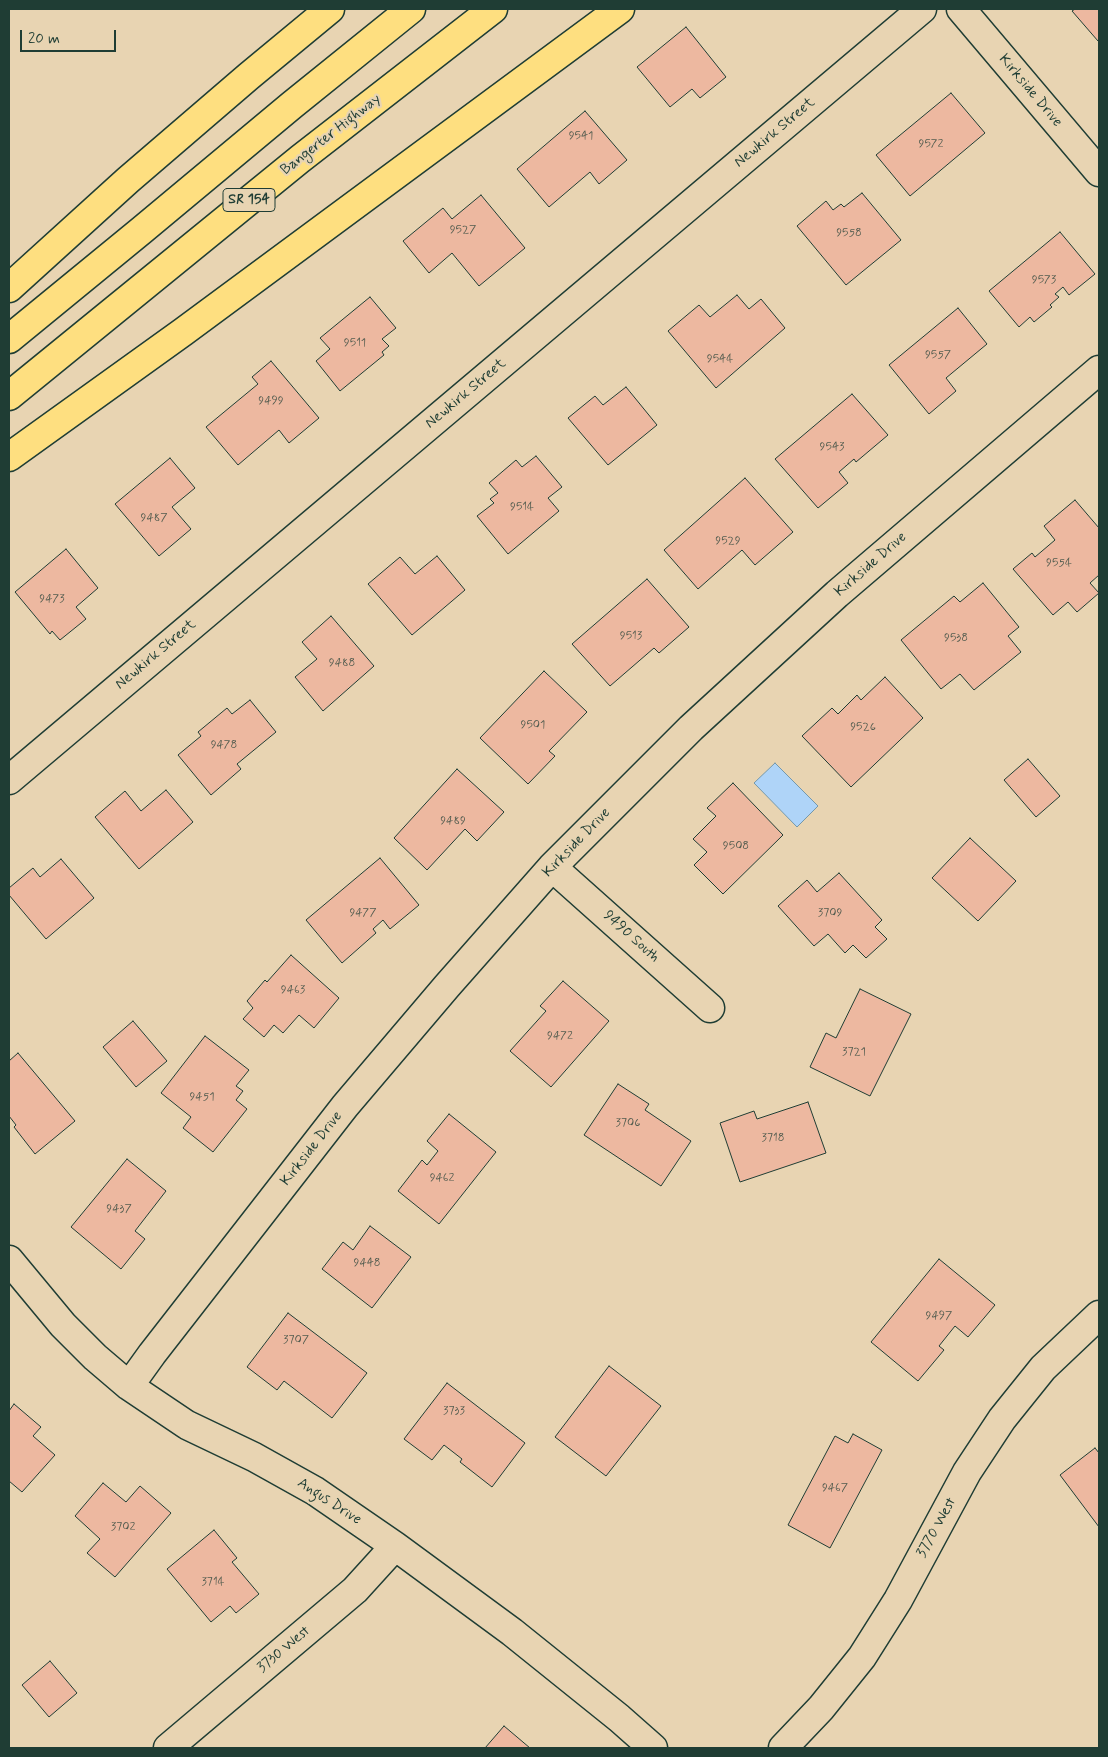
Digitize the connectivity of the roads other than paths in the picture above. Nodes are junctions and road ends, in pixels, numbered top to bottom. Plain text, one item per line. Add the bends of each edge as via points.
1 (330, 9) edge
2 (411, 9) edge
3 (493, 9) edge
4 (620, 9) edge
5 (922, 9) edge
6 (961, 9) edge
7 (1099, 172) edge
8 (9, 288) edge
9 (9, 339) edge
10 (1099, 370) edge
11 (9, 396) edge
12 (9, 457) edge
13 (9, 780) edge
14 (552, 867) junction
15 (710, 1008) dead end
16 (9, 1260) edge
17 (1099, 1315) edge
18 (129, 1386) junction
19 (395, 1546) junction
20 (168, 1748) edge
21 (653, 1748) edge
22 (783, 1748) edge

1 - 8 highway via 128,180
2 - 9 highway, SR 154
3 - 11 highway, Bangerter Highway / SR 154 via 300,159
4 - 12 highway
5 - 13 street, Newkirk Street
6 - 7 street, Kirkside Drive
10 - 14 street, Kirkside Drive via 837,594 691,728
14 - 15 street, 9490 South
14 - 18 street, Kirkside Drive via 345,1106
16 - 18 street, Angus Drive via 63,1326
17 - 22 street, 3770 West via 1043,1368 1002,1419 967,1472 898,1600 862,1656 821,1708
18 - 19 street, Angus Drive via 187,1425 315,1491
19 - 20 street, 3730 West via 355,1590
19 - 21 street, Angus Drive via 512,1632

